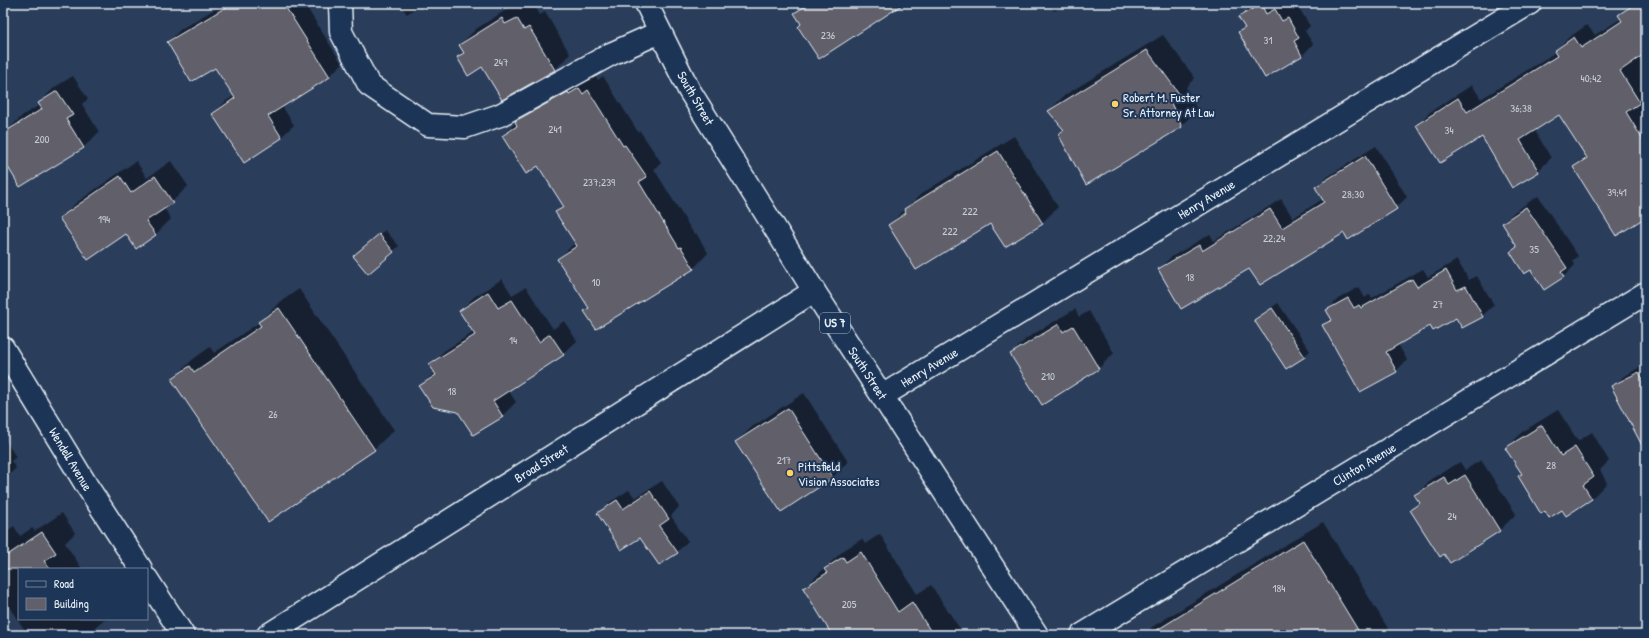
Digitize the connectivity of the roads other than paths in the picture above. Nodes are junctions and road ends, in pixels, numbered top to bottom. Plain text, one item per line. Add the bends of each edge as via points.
1 (340, 3) edge
2 (646, 3) edge
3 (1530, 3) edge
4 (660, 32) junction
5 (814, 291) junction
6 (1646, 293) edge
7 (3, 348) edge
8 (882, 396) junction
9 (140, 568) edge
10 (148, 581) edge
11 (183, 635) edge
12 (268, 635) edge
13 (1036, 635) edge
14 (1082, 635) edge

1 - 4 main road via 341,32 369,85 428,125 465,127 500,115 613,53
2 - 4 main road, South Street / US 7
3 - 8 main road, Henry Avenue
4 - 5 main road, South Street / US 7 via 689,90
5 - 8 main road, South Street / US 7
5 - 12 main road, Broad Street
6 - 14 main road, Clinton Avenue
7 - 9 main road, Wendell Avenue
8 - 13 main road, South Street / US 7
10 - 11 main road

